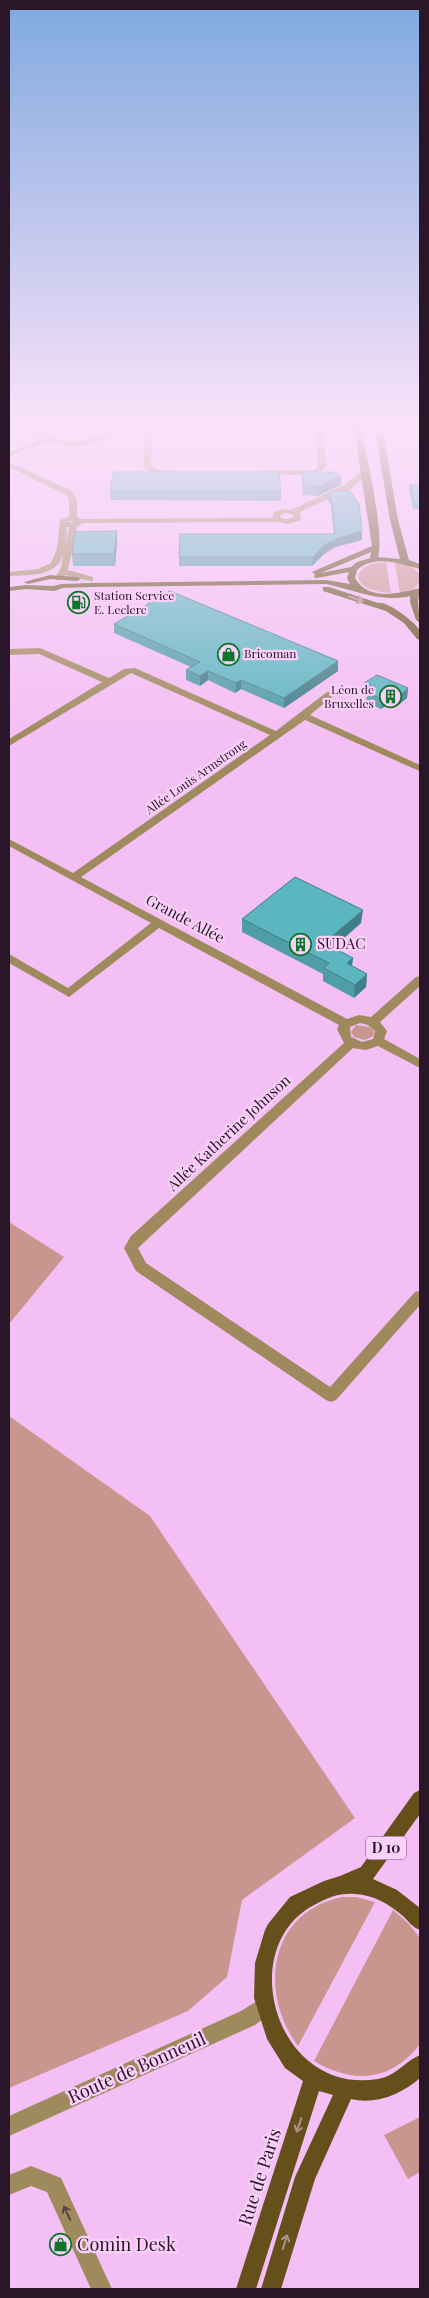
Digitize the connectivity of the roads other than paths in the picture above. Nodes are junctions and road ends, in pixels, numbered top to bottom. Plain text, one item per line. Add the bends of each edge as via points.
1 (71, 528) edge
2 (72, 528) edge
3 (373, 528) edge
4 (396, 528) edge
5 (376, 547) junction
6 (373, 560) junction
7 (405, 561) junction
8 (420, 567) edge
9 (354, 569) junction
10 (9, 574) edge
11 (300, 577) junction
12 (62, 579) junction
13 (9, 582) edge
14 (292, 582) junction
15 (43, 584) junction
16 (360, 589) junction
17 (9, 590) edge
18 (418, 592) edge
19 (388, 609) junction
20 (420, 620) edge
21 (420, 637) edge
22 (9, 652) edge
23 (109, 682) junction
24 (330, 694) dead end
25 (304, 716) junction
26 (277, 735) junction
27 (9, 743) edge
28 (420, 768) edge
29 (9, 842) edge
30 (74, 877) junction
31 (158, 923) junction
32 (9, 958) edge
33 (420, 980) edge
34 (373, 1022) junction
35 (346, 1024) junction
36 (378, 1041) junction
37 (351, 1043) junction
38 (420, 1064) edge
39 (420, 1296) edge
40 (420, 1799) edge
41 (340, 1885) junction
42 (420, 1921) edge
43 (264, 2006) junction
44 (420, 2066) edge
45 (314, 2078) junction
46 (345, 2090) junction
47 (9, 2126) edge
48 (9, 2185) edge
49 (102, 2289) edge
50 (246, 2289) edge
51 (272, 2289) edge

1 - 10 street via 52,568 42,572
2 - 12 street
3 - 5 main road
4 - 7 main road
5 - 6 main road
5 - 11 main road
6 - 7 main road
6 - 9 main road
7 - 8 main road
9 - 11 main road
9 - 16 main road via 351,578
11 - 12 main road
12 - 14 main road
12 - 15 main road via 54,589
13 - 15 main road
14 - 16 main road via 331,583
14 -> 19 main road via 332,590
15 - 17 main road
16 - 18 main road via 390,597
16 - 19 main road
18 - 20 main road via 414,602
19 - 21 main road via 407,621
22 - 23 street via 40,651
23 - 26 street via 135,670
23 - 27 street
24 - 25 street, Allée Louis Armstrong
25 - 26 street, Allée Louis Armstrong
25 - 28 street
26 - 30 street, Allée Louis Armstrong
29 - 30 street, Grande Allée
30 - 31 street, Grande Allée
31 - 32 street via 69,993
31 - 35 street, Grande Allée
33 - 34 street
34 - 35 street via 359,1019
34 - 36 street via 381,1031
35 - 37 street via 343,1034
36 - 37 street via 365,1046
36 - 38 street
37 - 39 street, Allée Katherine Johnson via 130,1248 141,1268 331,1396
40 - 41 main road, D 10 via 371,1869
41 - 42 main road via 365,1886 390,1894 404,1903
41 - 43 main road via 317,1890 283,1916 273,1933 262,1968
43 - 45 main road via 283,2049
43 - 47 street, Route de Bonneuil via 248,2018
44 - 46 main road via 399,2082 373,2091
45 - 46 main road
45 -> 50 main road, Rue de Paris
51 -> 46 main road via 305,2177
49 -> 48 street via 54,2185 31,2176

